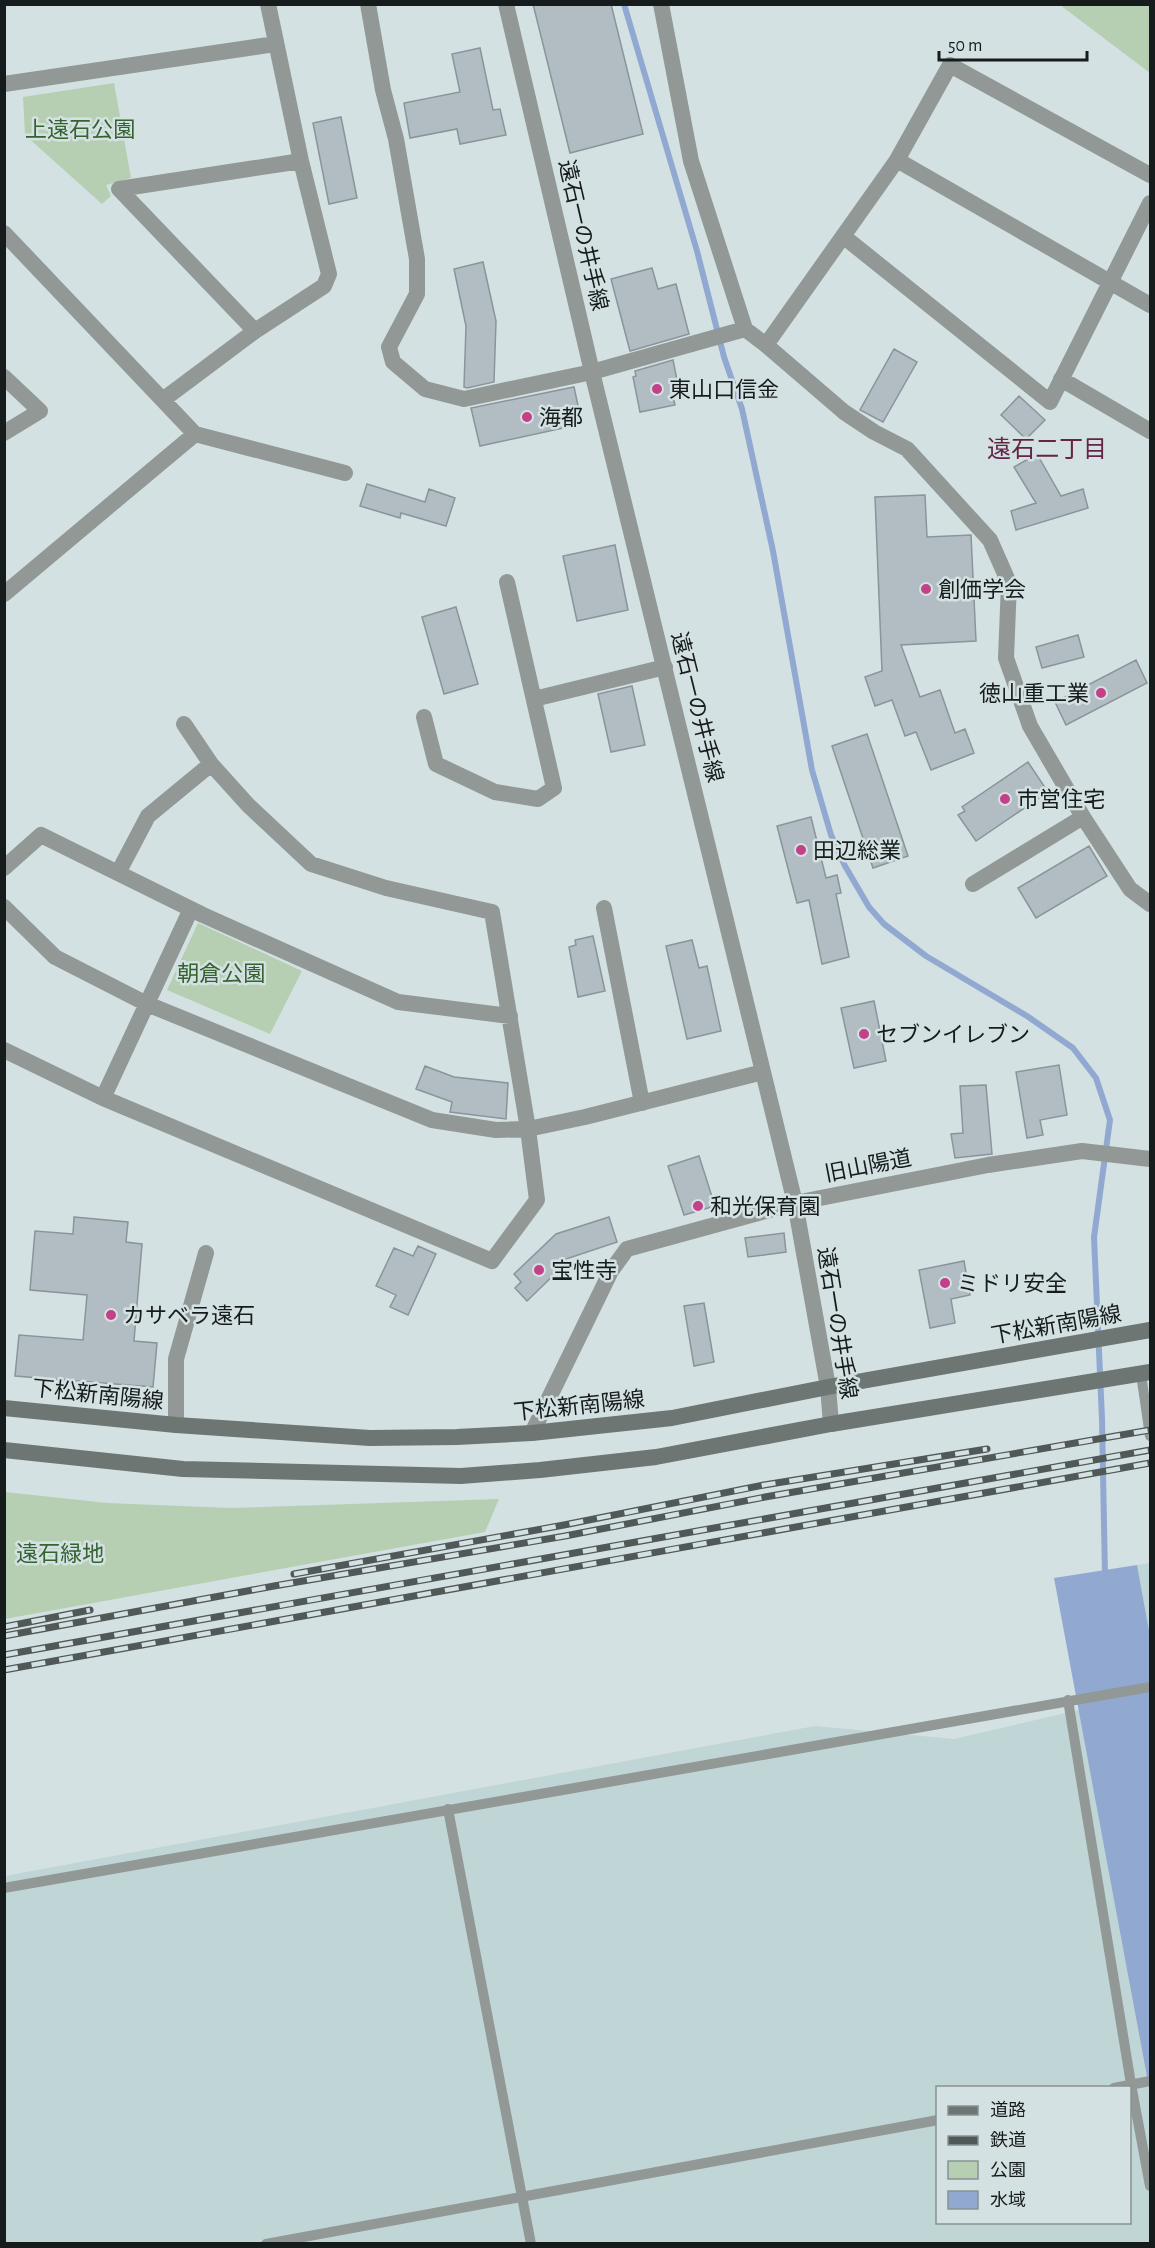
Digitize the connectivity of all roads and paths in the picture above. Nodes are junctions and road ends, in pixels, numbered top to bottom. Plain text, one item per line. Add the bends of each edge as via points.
1 (268, 4) edge
2 (368, 4) edge
3 (506, 4) edge
4 (661, 4) edge
5 (275, 44) junction
6 (4, 84) edge
7 (897, 160) junction
8 (301, 161) junction
9 (1150, 175) edge
10 (1150, 203) edge
11 (4, 233) edge
12 (843, 236) junction
13 (1110, 283) junction
14 (1150, 305) edge
15 (744, 329) junction
16 (255, 331) junction
17 (766, 345) junction
18 (592, 372) junction
19 (4, 377) edge
20 (1061, 379) junction
21 (164, 399) junction
22 (1150, 431) edge
23 (4, 433) edge
24 (195, 434) junction
25 (345, 473) dead end
26 (507, 582) dead end
27 (4, 594) edge
28 (665, 667) junction
29 (534, 699) junction
30 (424, 717) dead end
31 (184, 724) dead end
32 (211, 764) junction
33 (1083, 817) junction
34 (4, 868) edge
35 (118, 873) junction
36 (973, 884) dead end
37 (1150, 904) edge
38 (4, 907) edge
39 (603, 908) dead end
40 (191, 909) junction
41 (147, 1004) junction
42 (510, 1016) junction
43 (4, 1050) edge
44 (764, 1072) junction
45 (103, 1098) junction
46 (642, 1103) junction
47 (528, 1129) junction
48 (1150, 1159) edge
49 (795, 1203) junction
50 (206, 1253) dead end
51 (1150, 1330) edge
52 (1146, 1373) edge
53 (828, 1387) junction
54 (4, 1408) edge
55 (831, 1424) junction
56 (176, 1425) junction
57 (532, 1433) junction
58 (1150, 1436) edge
59 (4, 1450) edge
60 (1150, 1687) edge
61 (1068, 1700) junction
62 (448, 1809) junction
63 (4, 1888) edge
64 (1150, 2081) edge
65 (1131, 2084) junction
66 (1122, 2086) edge
67 (936, 2120) edge
68 (1150, 2186) edge
69 (523, 2196) junction
70 (266, 2244) edge
71 (531, 2244) edge

1 - 5 street
2 - 18 street via 417,259 417,294 389,347 393,362 425,389 464,399
3 - 18 street, 遠石一の井手線
4 - 15 street via 691,161
5 - 6 street
5 - 8 street
7 - 9 street via 951,66
7 - 12 street
7 - 13 street
8 - 16 street via 328,274 324,286
8 - 16 street via 119,189
10 - 13 street
11 - 21 street
12 - 17 street
12 - 20 street via 1050,402
13 - 14 street
13 - 20 street
15 - 17 street
15 - 18 street
16 - 21 street
17 - 33 street via 844,412 907,449 990,540 1009,583 1006,658 1030,726
18 - 28 street, 遠石一の井手線
19 - 23 street via 40,411
20 - 22 street
21 - 24 street
24 - 25 street
24 - 27 street
26 - 29 street
28 - 29 street
28 - 44 street, 遠石一の井手線
29 - 30 street via 554,788 538,799 495,792 436,764
31 - 32 street
32 - 35 street via 148,816
32 - 42 street via 310,864 386,888 492,912
33 - 36 street
33 - 37 street via 1130,889
34 - 35 street via 41,835
35 - 40 street
38 - 41 street via 55,957
39 - 46 street
40 - 41 street
40 - 42 street via 398,1002
41 - 45 street
41 - 47 street via 432,1120 496,1130
42 - 47 street
43 - 45 street
44 - 46 street
44 - 49 street, 遠石一の井手線
45 - 47 street via 492,1262 537,1200
46 - 47 street
48 - 49 street, 旧山陽道 via 1082,1151
49 - 53 street, 遠石一の井手線
49 - 57 street, 旧山陽道 via 627,1249 611,1271
50 - 56 street via 176,1359
51 - 53 main road, 下松新南陽線
52 - 55 main road
52 - 58 lane
53 - 55 street, 遠石一の井手線
53 - 57 main road, 下松新南陽線 via 672,1418
54 - 56 main road, 下松新南陽線
55 - 59 main road via 656,1457 461,1476 183,1469
56 - 57 main road, 下松新南陽線 via 370,1438
60 - 61 lane
61 - 62 lane
61 - 65 lane
62 - 63 lane
62 - 69 lane
64 - 65 lane
65 - 66 lane
65 - 68 lane
67 - 69 lane
69 - 70 lane
69 - 71 lane

